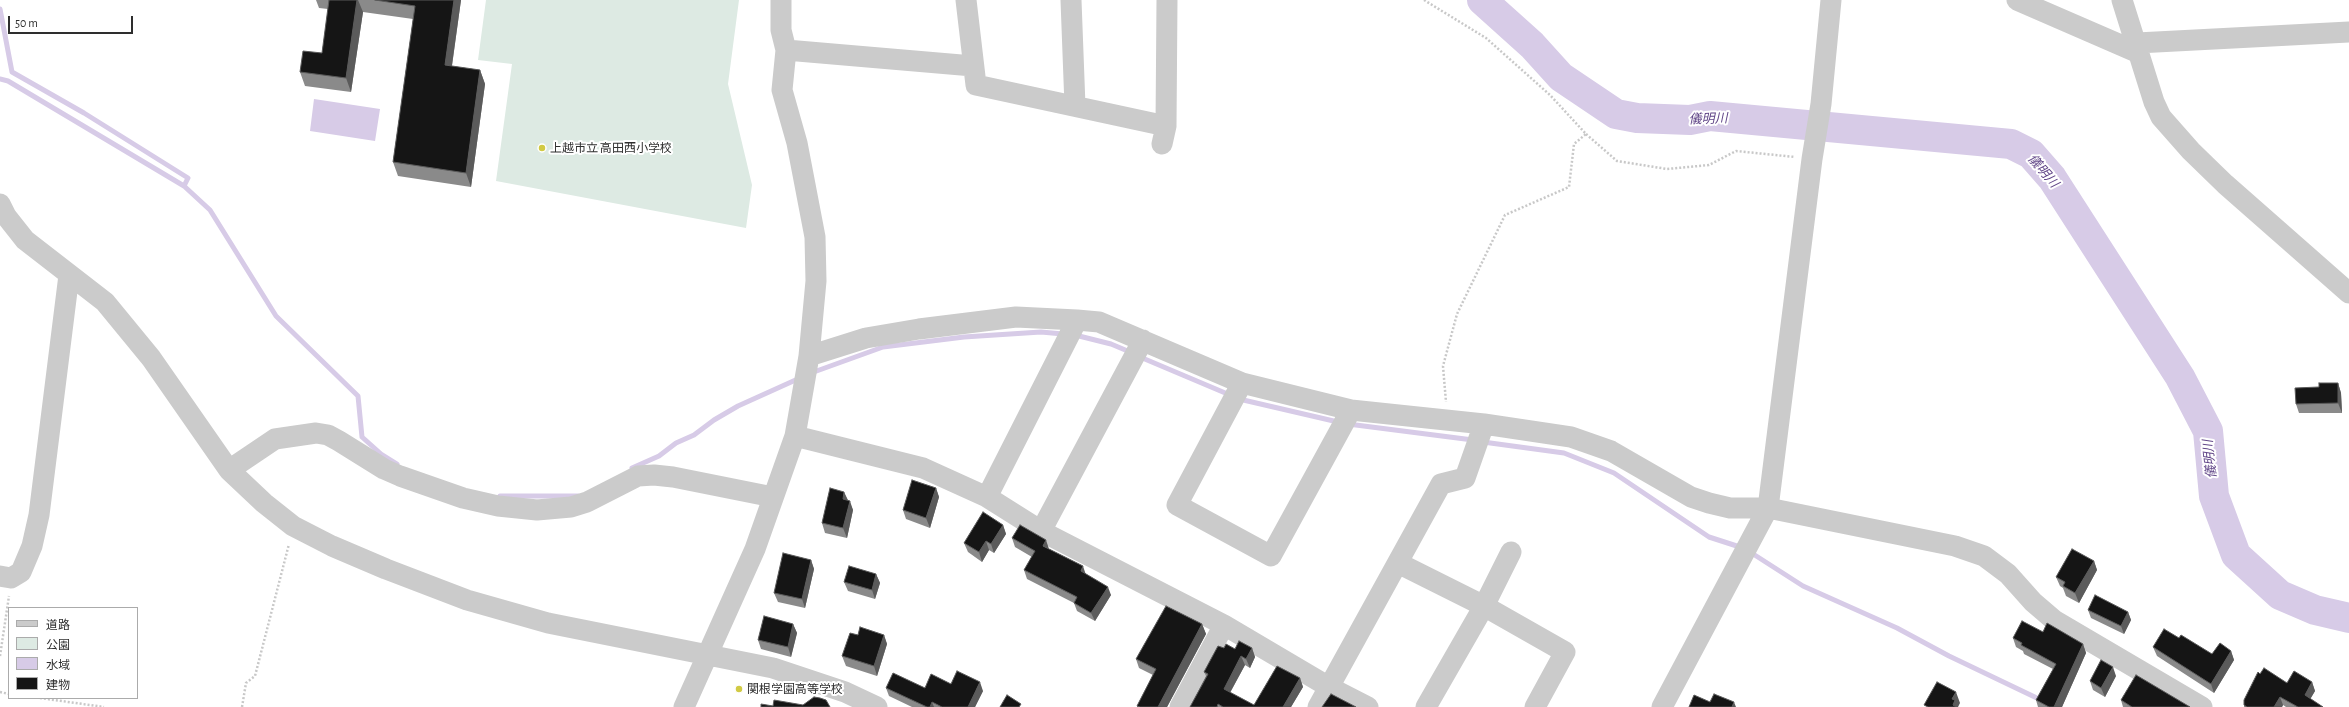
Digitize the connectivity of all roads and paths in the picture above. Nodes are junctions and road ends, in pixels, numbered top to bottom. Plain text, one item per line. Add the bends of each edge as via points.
1 (781, 0) edge
2 (966, 0) edge
3 (1071, 0) edge
4 (1167, 0) edge
5 (1424, 0) edge
6 (1831, 0) edge
7 (2017, 0) edge
8 (2122, 0) edge
9 (2349, 32) edge
10 (2138, 48) junction
11 (786, 50) junction
12 (972, 66) junction
13 (1076, 106) junction
14 (1586, 134) junction
15 (1813, 152) junction
16 (0, 204) edge
17 (69, 275) junction
18 (2349, 293) edge
19 (1078, 320) junction
20 (1143, 340) junction
21 (809, 356) junction
22 (1242, 383) junction
23 (1351, 410) junction
24 (1448, 421) junction
25 (1484, 424) junction
26 (795, 436) junction
27 (229, 470) junction
28 (773, 497) junction
29 (987, 497) junction
30 (1768, 508) junction
31 (293, 526) junction
32 (1041, 531) junction
33 (1511, 552) dead end
34 (1398, 563) junction
35 (6, 577) edge
36 (1484, 606) junction
37 (1224, 625) junction
38 (708, 653) junction
39 (0, 656) edge
40 (1329, 687) junction
41 (47, 699) edge
42 (104, 707) edge
43 (242, 707) edge
44 (684, 707) edge
45 (877, 707) edge
46 (1180, 707) edge
47 (1318, 707) edge
48 (1368, 707) edge
49 (1426, 707) edge
50 (1535, 707) edge
51 (1662, 707) edge
52 (2202, 707) edge

1 - 11 street via 781,30
2 - 12 street
3 - 13 street
4 - 13 street via 1164,135
5 - 14 path via 1486,38 1550,95
6 - 15 street via 1821,104
7 - 10 street
8 - 10 street
9 - 10 street
10 - 18 street via 2154,102 2172,130 2224,184
11 - 12 street
11 - 21 street via 782,90 797,143 815,237 816,281
12 - 13 street via 976,85
14 - 15 path via 1617,161 1667,169 1709,165 1736,151
14 - 24 path via 1574,144 1569,187 1505,215 1456,314 1443,366
15 - 30 street
16 - 17 street via 25,240
17 - 27 street via 105,302 146,352
17 - 35 street via 39,515 27,562 21,572
19 - 20 street via 1099,322
19 - 21 street via 1016,317 919,329 866,338
19 - 29 street
20 - 22 street
20 - 32 street
21 - 26 street
22 - 23 street
22 - 23 street via 1177,506 1271,556
23 - 24 street
24 - 25 street
25 - 30 street via 1570,437 1611,451 1691,497 1709,503 1730,508
25 - 34 street via 1465,478 1441,484
26 - 28 street
26 - 29 street via 923,468
27 - 28 street via 275,439 316,433 328,435 400,476 463,498 498,506 537,510 564,508 586,502 638,476 654,475
27 - 31 street
28 - 38 street via 755,549
29 - 32 street
30 - 51 street
30 - 52 street via 1955,546 1984,556 2008,574 2033,602 2054,620
31 - 38 street via 386,570 467,600 548,623
31 - 43 path via 255,676 246,682
32 - 37 street
33 - 36 street
34 - 36 street
34 - 40 street
35 - 39 path
36 - 49 street
36 - 50 street via 1565,652
37 - 40 street
37 - 46 street
38 - 44 street
38 - 45 street via 773,668 846,692
40 - 47 street
40 - 48 street
41 - 42 path

